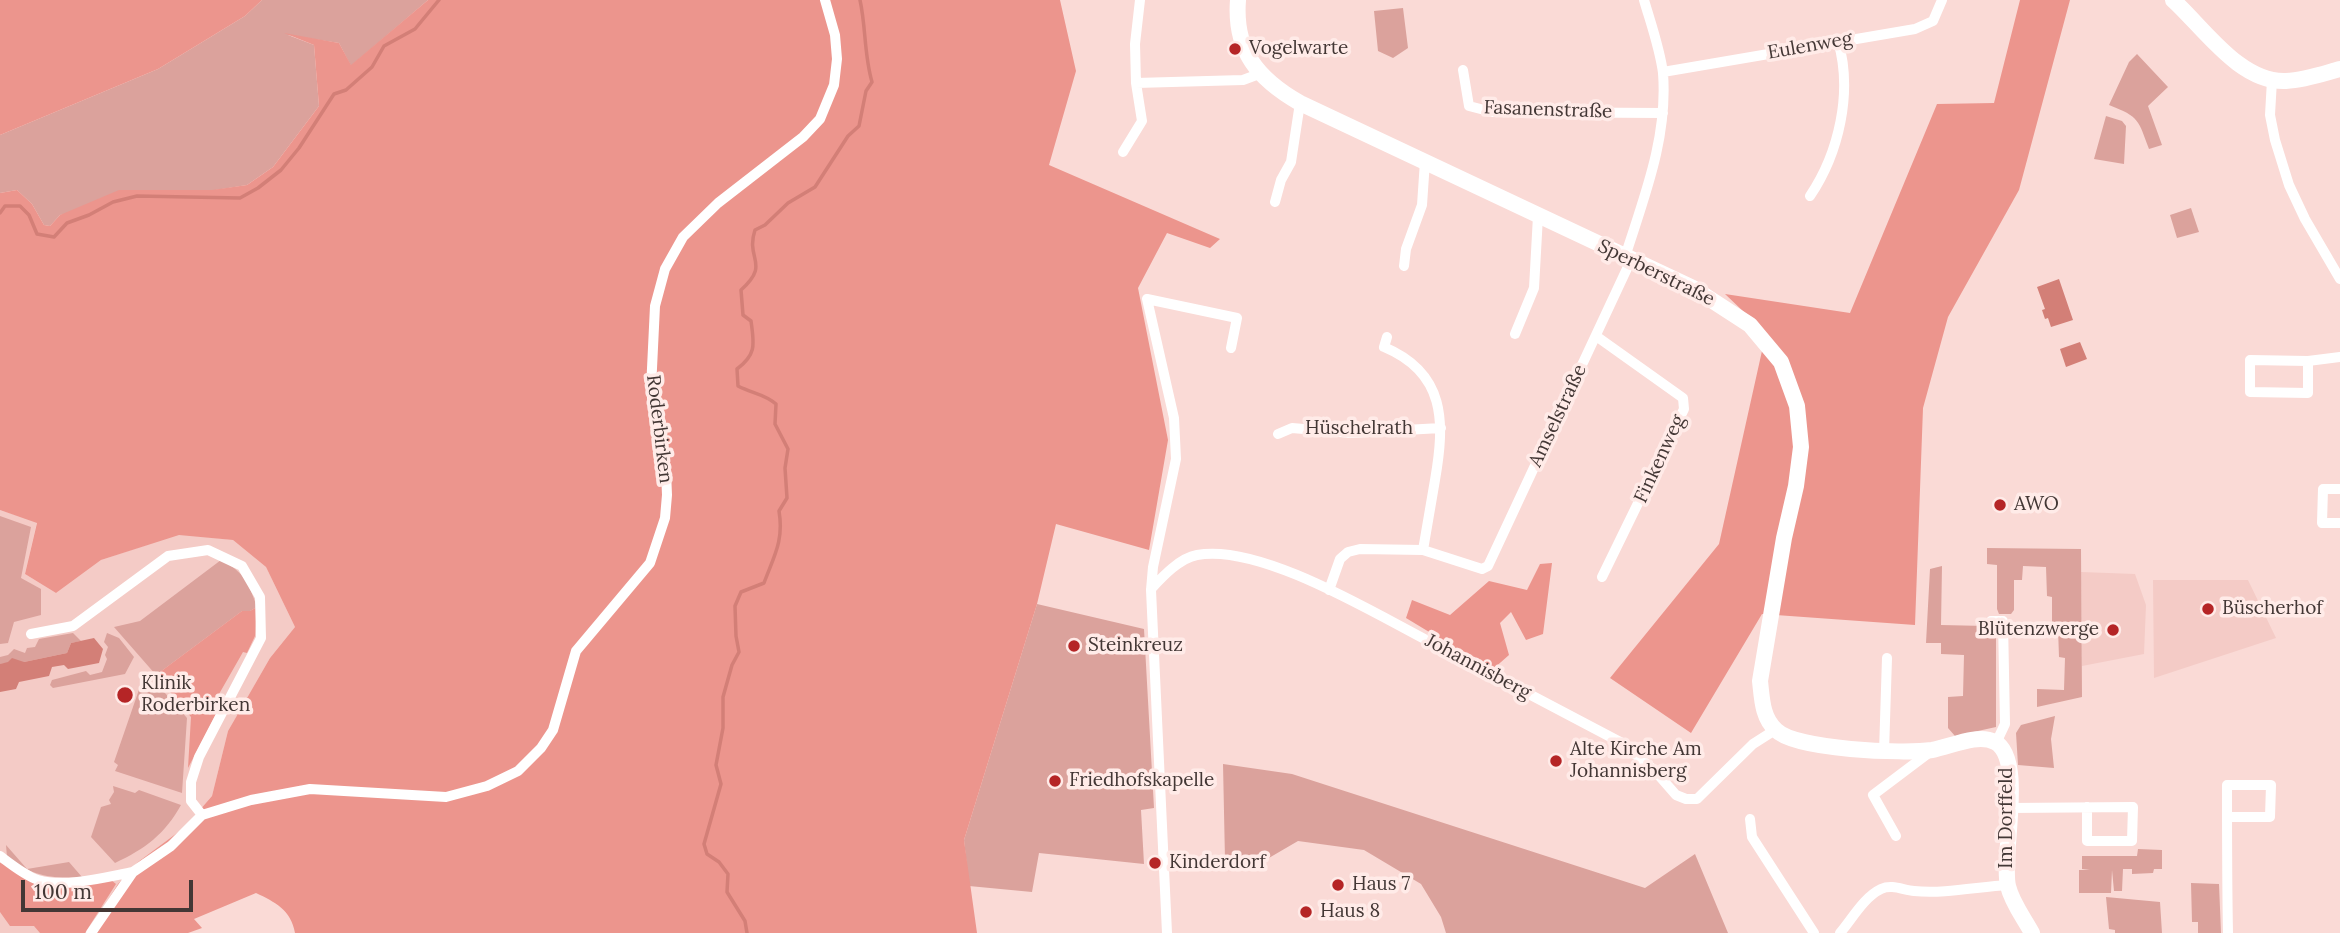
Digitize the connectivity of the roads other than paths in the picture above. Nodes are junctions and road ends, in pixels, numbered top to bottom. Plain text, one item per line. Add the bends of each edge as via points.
1 (825, 0) edge
2 (1140, 0) edge
3 (1238, 0) edge
4 (1644, 0) edge
5 (1942, 0) edge
6 (2173, 0) edge
7 (1838, 41) junction
8 (2340, 69) edge
9 (1463, 70) dead end
10 (1662, 72) junction
11 (1259, 74) junction
12 (2272, 80) junction
13 (1136, 83) junction
14 (1300, 103) junction
15 (1663, 113) junction
16 (1123, 152) dead end
17 (1425, 161) junction
18 (1810, 197) dead end
19 (1275, 202) dead end
20 (1538, 216) junction
21 (1628, 258) junction
22 (1404, 266) dead end
23 (2340, 279) edge
24 (1515, 334) dead end
25 (1596, 336) junction
26 (1387, 337) dead end
27 (1231, 348) dead end
28 (2340, 358) edge
29 (2308, 361) junction
30 (1441, 428) junction
31 (1278, 435) dead end
32 (2340, 489) edge
33 (2340, 523) edge
34 (1423, 550) junction
35 (1602, 577) dead end
36 (1151, 590) junction
37 (1329, 590) junction
38 (1991, 621) dead end
39 (31, 634) dead end
40 (1887, 658) dead end
41 (1775, 730) junction
42 (1996, 743) junction
43 (1932, 750) junction
44 (1884, 752) junction
45 (2087, 807) junction
46 (2010, 808) junction
47 (202, 815) junction
48 (2227, 817) junction
49 (1750, 819) dead end
50 (1896, 836) dead end
51 (0, 856) edge
52 (133, 872) junction
53 (2008, 885) junction
54 (91, 933) edge
55 (1167, 933) edge
56 (1814, 933) edge
57 (1840, 933) edge
58 (2032, 933) edge
59 (2228, 933) edge

1 - 47 street, Roderbirken via 838,60 820,119 692,228 665,269 655,306 651,389 666,471 665,519 650,564 576,651 553,730 541,748 518,771 487,786 446,797 310,789
2 - 13 street
3 - 11 street, Sperberstraße via 1243,47
4 - 10 street
5 - 7 street, Eulenweg via 1933,21 1914,29
6 - 12 street via 2238,64
7 - 10 street, Eulenweg
7 - 18 street via 1845,63 1844,97 1823,178
8 - 12 street via 2300,80
9 - 15 street, Fasanenstraße via 1469,106 1492,112
10 - 15 street
11 - 13 street via 1243,80
11 - 14 street, Sperberstraße
12 - 23 street via 2274,140 2289,185
13 - 16 street via 1142,121
14 - 17 street, Sperberstraße
14 - 19 street via 1290,162
15 - 21 street via 1655,164
17 - 20 street, Sperberstraße
17 - 22 street via 1422,205
20 - 21 street, Sperberstraße
20 - 24 street via 1534,288
21 - 25 street, Amselstraße
21 - 41 street, Sperberstraße via 1702,293 1750,325 1781,362 1797,406 1801,447 1796,486 1760,681 1762,704
25 - 34 street, Amselstraße via 1488,566 1482,569
25 - 35 street, Finkenweg via 1683,398 1684,409
26 - 30 street, Hüschelrath via 1384,347 1411,362 1433,390
27 - 36 street via 1237,318 1147,299 1174,418 1176,459
28 - 29 street
29 - 29 street via 2250,360 2250,393 2308,393
30 - 31 street, Hüschelrath via 1351,433 1292,428
30 - 34 street, Hüschelrath
32 - 33 street via 2323,489 2322,523
34 - 37 street via 1348,552 1340,559
36 - 37 street, Johannisberg via 1162,577 1199,554 1263,562
36 - 55 street
37 - 41 street, Johannisberg via 1622,743 1676,795 1686,799 1697,799 1753,744
38 - 42 street, Im Dorffeld via 2003,621 2005,724
39 - 47 street via 73,626 168,556 208,550 242,566 260,597 261,638 199,757 191,801
40 - 44 street
41 - 44 street, Im Dorffeld via 1800,741
42 - 43 street, Im Dorffeld via 1977,740
42 - 46 street, Im Dorffeld via 2009,765
43 - 44 street, Im Dorffeld
43 - 50 street via 1872,795
45 - 45 street via 2087,841 2132,841 2133,807
45 - 46 street
46 - 53 street, Im Dorffeld
47 - 52 street, Roderbirken via 171,846
48 - 48 street via 2227,785 2271,785 2270,817
48 - 59 street
49 - 56 street via 1752,837
51 - 52 street, Roderbirken via 41,881 72,882
52 - 54 street, Roderbirken
53 - 57 street via 1922,891 1883,888
53 - 58 street, Im Dorffeld

